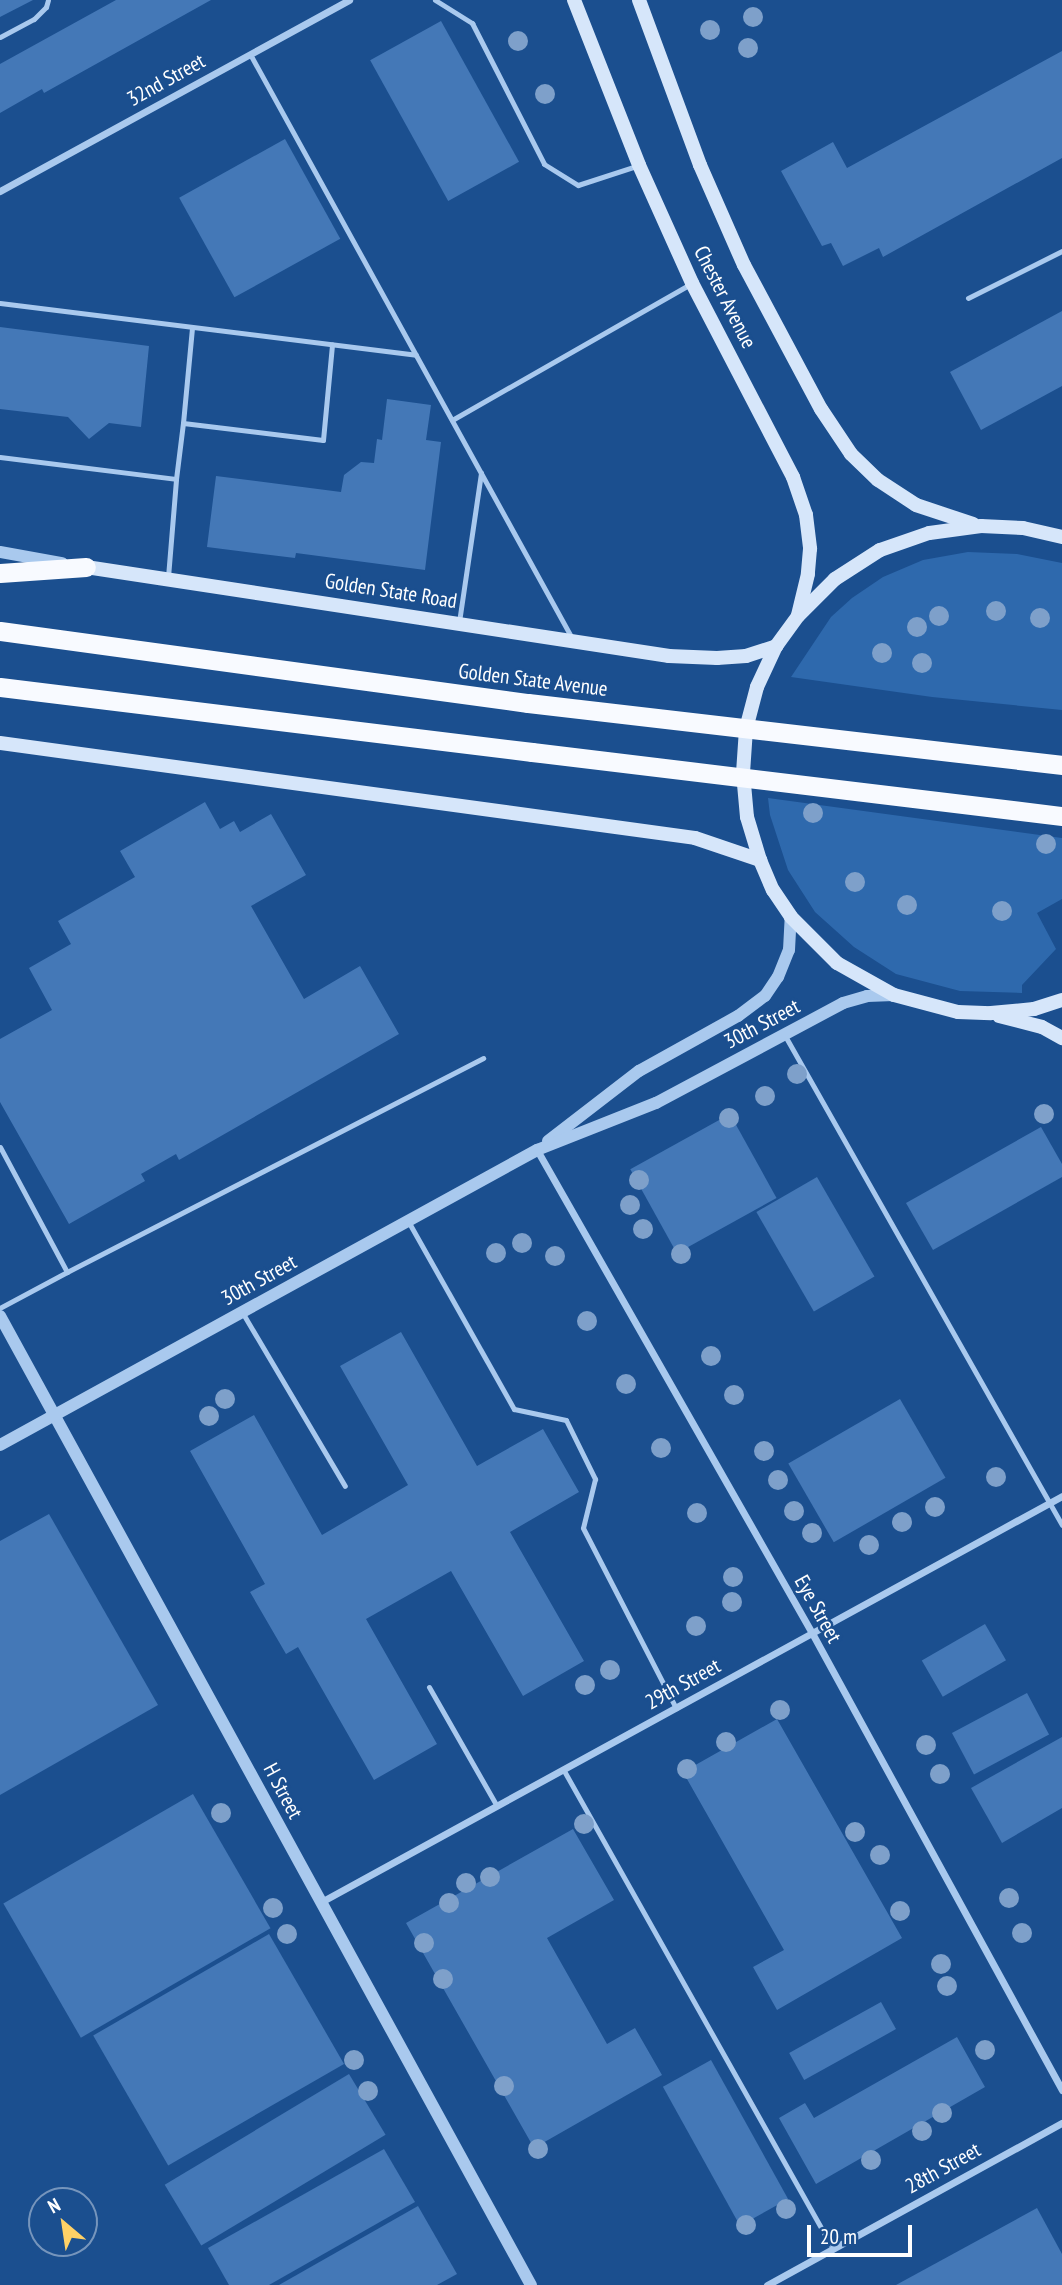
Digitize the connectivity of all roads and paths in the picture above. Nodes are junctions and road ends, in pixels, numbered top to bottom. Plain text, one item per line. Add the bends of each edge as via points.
1 (48, 0) edge
2 (349, 0) edge
3 (435, 0) edge
4 (574, 0) edge
5 (639, 0) edge
6 (0, 37) edge
7 (250, 54) junction
8 (639, 165) junction
9 (0, 191) edge
10 (1062, 251) edge
11 (692, 283) junction
12 (968, 298) dead end
13 (0, 303) edge
14 (192, 327) junction
15 (332, 344) junction
16 (416, 355) junction
17 (452, 420) junction
18 (183, 423) junction
19 (0, 457) edge
20 (481, 473) junction
21 (176, 479) junction
22 (981, 526) junction
23 (1062, 537) edge
24 (0, 551) edge
25 (86, 567) junction
26 (0, 573) edge
27 (168, 578) junction
28 (798, 616) junction
29 (458, 622) junction
30 (0, 631) edge
31 (573, 640) junction
32 (776, 646) junction
33 (0, 687) edge
34 (0, 743) edge
35 (1062, 765) edge
36 (1062, 816) edge
37 (760, 860) junction
38 (791, 917) junction
39 (894, 995) junction
40 (1062, 1000) edge
41 (991, 1013) junction
42 (784, 1033) junction
43 (1062, 1038) edge
44 (483, 1058) dead end
45 (0, 1147) edge
46 (537, 1150) junction
47 (408, 1221) junction
48 (67, 1272) junction
49 (0, 1308) edge
50 (242, 1312) junction
51 (0, 1316) edge
52 (54, 1415) junction
53 (0, 1445) edge
54 (345, 1486) dead end
55 (1062, 1496) edge
56 (1050, 1502) junction
57 (1062, 1525) edge
58 (812, 1633) junction
59 (429, 1687) dead end
60 (676, 1708) junction
61 (564, 1769) junction
62 (497, 1806) junction
63 (321, 1902) junction
64 (1062, 2090) edge
65 (1062, 2123) edge
66 (832, 2249) junction
67 (531, 2285) edge
68 (767, 2285) edge

1 - 6 lane via 34,19
2 - 7 street, 32nd Street
3 - 8 lane via 472,23 544,164 578,185
4 - 8 main road, Chester Avenue
5 - 22 main road, Chester Avenue via 700,165 744,265 850,454 916,505
7 - 9 street, 32nd Street
7 - 16 lane
8 - 11 main road, Chester Avenue
10 - 12 lane
11 - 17 lane
11 - 28 main road, Chester Avenue via 793,477 806,515 810,549
13 - 14 lane
14 - 15 lane
14 - 18 lane
15 - 16 lane
15 - 18 lane via 323,440
16 - 17 lane
17 - 20 lane
18 - 21 lane
19 - 21 lane
20 - 29 lane
20 - 31 lane
21 - 27 lane
22 - 23 main road via 1023,528
22 - 28 main road via 929,533 880,551 835,579
24 - 25 street, Golden State Road
25 - 26 highway
25 - 27 main road, Golden State Road
27 - 29 main road, Golden State Road
28 - 32 main road
29 - 31 main road, Golden State Road
30 - 35 highway, Golden State Avenue, bridge via 528,703
31 - 32 main road, Golden State Road via 669,656 718,658 746,656
32 - 37 main road via 757,687 746,729 743,774 747,817
33 - 36 highway, bridge
34 - 37 main road via 695,838
37 - 38 main road
38 - 39 main road via 837,963
38 - 46 street, 30th Street via 789,950 765,996 639,1071
39 - 41 main road via 958,1012
39 - 42 street, 30th Street via 843,1003
40 - 41 main road via 1034,1009
41 - 43 main road via 1042,1027
42 - 46 street, 30th Street via 656,1103
42 - 56 lane
44 - 48 lane
45 - 48 lane
46 - 47 street, 30th Street
46 - 58 street, Eye Street
47 - 50 street, 30th Street
47 - 60 lane via 514,1409 566,1420 595,1479 583,1528
48 - 49 lane
50 - 52 street, 30th Street
50 - 54 lane
51 - 52 street, H Street
52 - 53 street, 30th Street
52 - 63 street, H Street
55 - 56 street, 29th Street
56 - 57 lane
56 - 58 street, 29th Street
58 - 60 street, 29th Street
58 - 64 street, Eye Street
59 - 62 lane
60 - 61 street, 29th Street
61 - 62 street, 29th Street
61 - 66 lane
62 - 63 street, 29th Street
63 - 67 street, H Street
65 - 66 street, 28th Street
66 - 68 street, 28th Street

